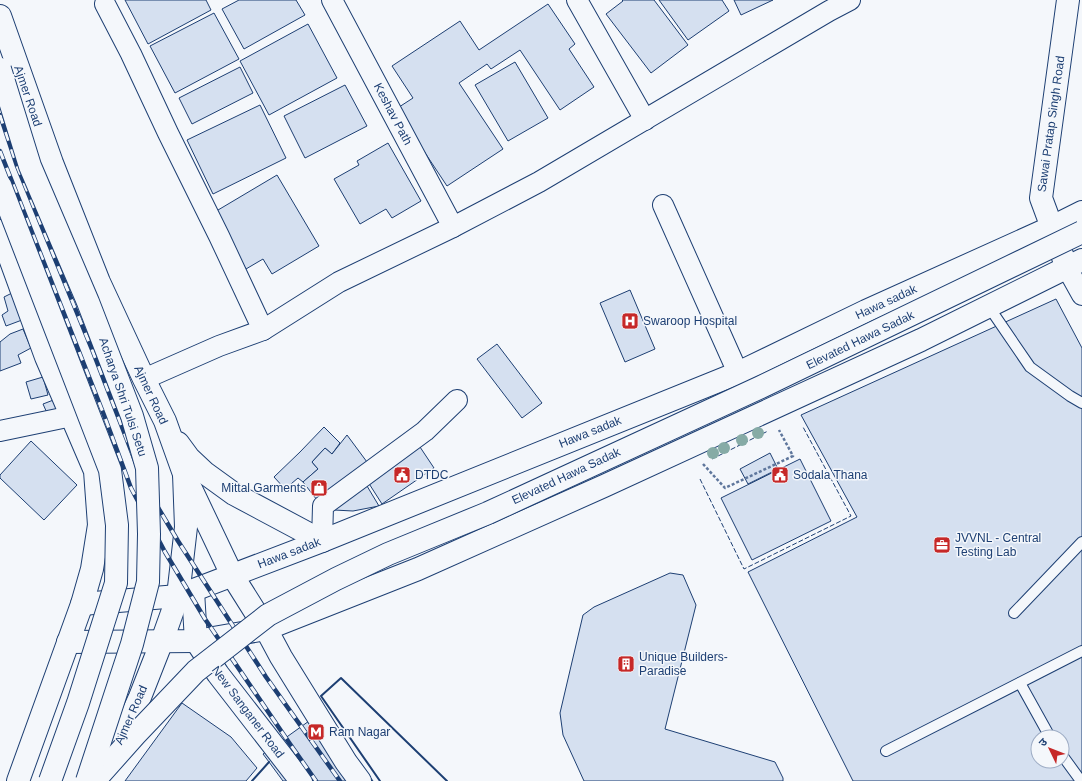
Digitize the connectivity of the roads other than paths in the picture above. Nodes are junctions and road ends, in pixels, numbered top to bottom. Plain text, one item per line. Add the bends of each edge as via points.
1 (332, 0) edge
2 (577, 0) edge
3 (850, 0) edge
4 (1068, 0) edge
5 (105, 4) dead end
6 (826, 6) edge
7 (0, 16) edge
8 (0, 69) edge
9 (645, 120) junction
10 (0, 186) edge
11 (663, 205) dead end
12 (1082, 212) edge
13 (453, 227) junction
14 (1052, 227) junction
15 (0, 232) edge
16 (1082, 232) edge
17 (1075, 264) edge
18 (1082, 295) edge
19 (989, 307) junction
20 (263, 330) junction
21 (738, 373) junction
22 (144, 379) junction
23 (457, 400) dead end
24 (1082, 403) edge
25 (72, 416) junction
26 (165, 421) junction
27 (0, 431) edge
28 (184, 474) junction
29 (322, 541) junction
30 (1082, 542) edge
31 (232, 575) junction
32 (185, 594) junction
33 (82, 604) junction
34 (1014, 613) dead end
35 (266, 629) junction
36 (162, 641) junction
37 (196, 641) junction
38 (68, 642) junction
39 (1082, 651) edge
40 (1020, 683) junction
41 (1046, 729) edge
42 (886, 751) dead end
43 (1070, 766) edge
44 (18, 781) edge
45 (50, 781) edge
46 (87, 781) edge
47 (94, 781) edge
48 (102, 781) edge
49 (301, 781) edge
50 (360, 781) edge
51 (1081, 781) edge

1 - 13 street, Keshav Path
2 - 9 street
3 - 6 street
4 - 14 main road, Sawai Pratap Singh Road via 1040,198
5 - 20 street
6 - 9 street
7 - 22 main road, Ajmer Road via 52,163 99,282
8 - 46 main road, Acharya Shri Tulsi Setu, bridge via 30,166 91,309 132,416 148,468 148,582 132,644
9 - 13 street via 539,182
10 - 45 main road, bridge via 110,470 117,525 116,583
11 - 21 street
12 - 14 main road, Hawa sadak
13 - 20 street via 339,282
14 - 17 main road, Sawai Pratap Singh Road
14 - 21 main road, Hawa sadak via 866,311
15 - 25 main road via 46,357
16 - 47 main road, Elevated Hawa Sadak, bridge via 761,387 488,513 336,578 268,615 196,671
17 - 18 street
17 - 19 main road
19 - 24 lane via 1030,367
19 - 35 main road via 688,448 418,569
20 - 22 street
21 - 29 main road, Hawa sadak
22 - 26 main road, Ajmer Road
23 - 29 street via 425,431 323,506
25 - 27 street
25 - 33 main road via 95,471 99,526 92,569
26 - 28 main road, Ajmer Road
26 - 29 main road via 189,458 205,473 234,494
28 - 31 main road
28 - 32 main road, Ajmer Road
29 - 31 main road, Hawa sadak
30 - 34 lane
31 - 32 main road, Hawa sadak
31 - 35 main road
32 - 33 main road, Hawa sadak
32 - 36 main road, Ajmer Road
32 - 37 main road, New Sanganer Road
33 - 38 main road
35 - 37 main road
35 - 50 main road
36 - 37 main road
36 - 38 main road
36 - 48 main road, Ajmer Road
37 - 49 main road, New Sanganer Road via 218,674
38 - 44 main road
39 - 40 lane
40 - 41 lane
40 - 42 lane
43 - 51 lane

